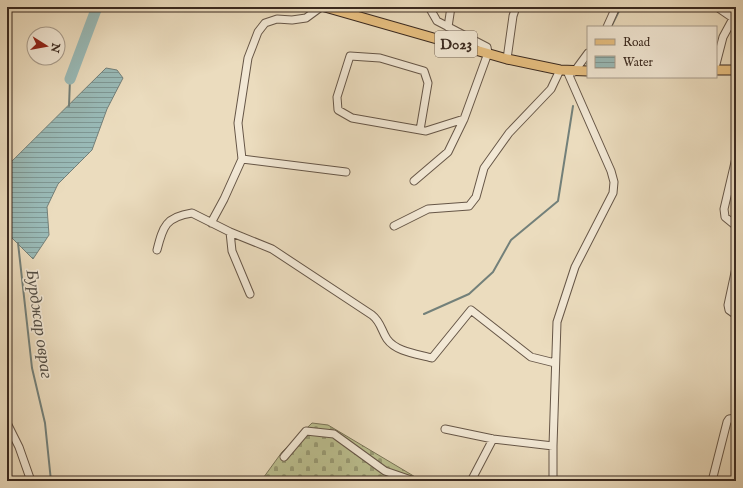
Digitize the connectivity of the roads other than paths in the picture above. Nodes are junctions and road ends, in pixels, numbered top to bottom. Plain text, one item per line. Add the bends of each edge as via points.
1 (321, 7) edge
2 (327, 7) edge
3 (429, 7) edge
4 (451, 7) edge
5 (516, 7) edge
6 (616, 7) edge
7 (717, 7) edge
8 (734, 15) edge
9 (607, 26) edge
10 (448, 27) junction
11 (488, 53) junction
12 (587, 54) edge
13 (507, 59) junction
14 (717, 59) edge
15 (717, 70) edge
16 (736, 70) edge
17 (567, 71) junction
18 (587, 71) edge
19 (464, 119) junction
20 (420, 130) junction
21 (736, 158) edge
22 (242, 159) junction
23 (346, 172) dead end
24 (414, 181) dead end
25 (211, 223) junction
26 (394, 226) dead end
27 (736, 226) edge
28 (230, 232) junction
29 (157, 250) dead end
30 (736, 268) edge
31 (250, 294) dead end
32 (736, 315) edge
33 (555, 363) junction
34 (736, 418) edge
35 (7, 423) edge
36 (445, 429) dead end
37 (493, 439) junction
38 (553, 446) junction
39 (284, 457) dead end
40 (31, 481) edge
41 (414, 481) edge
42 (469, 481) edge
43 (553, 481) edge
44 (712, 481) edge

1 - 22 street via 306,18 278,19 265,23 258,32 248,58 238,123
2 - 11 main road, D023
3 - 10 street via 437,21
4 - 10 street
5 - 13 street
6 - 9 street
7 - 8 street
8 - 14 street via 720,45
10 - 11 street via 487,47
11 - 13 main road, D023
11 - 19 street
12 - 17 street
13 - 17 main road, D023
15 - 16 main road
17 - 18 main road, D023
17 - 26 street via 509,132 484,168 476,197 469,206 428,209
17 - 33 street via 614,182 613,193 574,268 557,322
19 - 20 street via 426,131
19 - 24 street via 448,152
20 - 20 street via 428,83 424,71 380,58 350,56 337,97 338,110 352,118
21 - 27 street via 724,209 725,217
22 - 23 street
22 - 25 street
25 - 28 street
25 - 29 street via 192,212 175,217 166,224
28 - 31 street via 232,251
28 - 33 street via 272,249 372,315 377,319 385,337 395,347 432,358 471,310 531,357
30 - 32 street via 728,305 729,310
33 - 38 street
34 - 44 street via 727,422
35 - 40 street
36 - 37 street
37 - 38 street
37 - 42 street
38 - 43 street
39 - 41 street via 306,431 334,434 385,471

